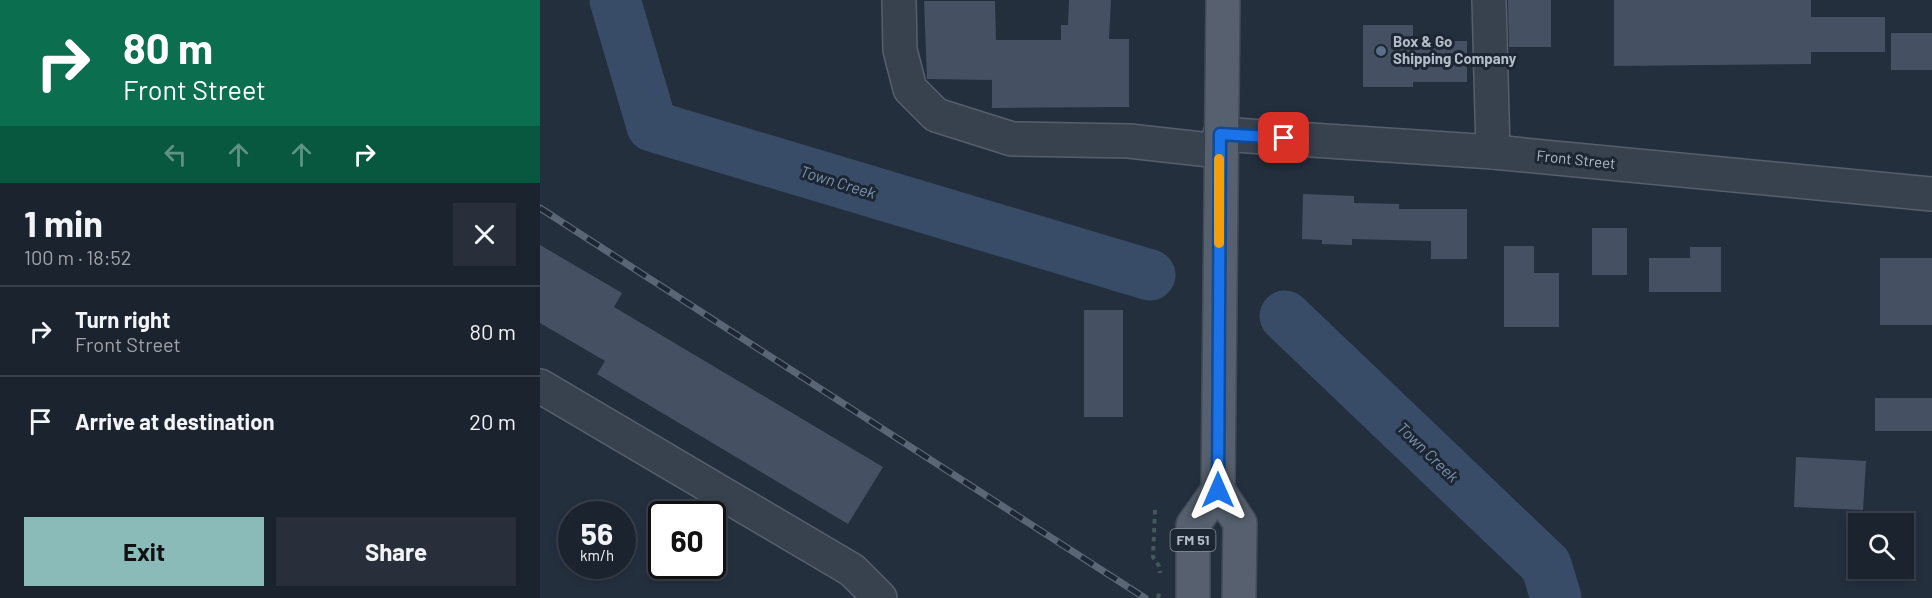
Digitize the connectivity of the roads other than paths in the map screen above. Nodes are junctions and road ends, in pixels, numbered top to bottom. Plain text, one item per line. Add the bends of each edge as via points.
1 (899, 0) edge
2 (1222, 0) edge
3 (1489, 0) edge
4 (1219, 142) junction
5 (1493, 152) junction
6 (1932, 194) edge
7 (540, 386) edge
8 (1218, 490) junction
9 (880, 598) edge
10 (1192, 598) edge
11 (1239, 598) edge

1 - 4 street, Front Street via 900,50 910,89 936,115 1012,139
2 - 4 main road
3 - 5 street
4 - 5 street, Front Street
4 - 8 main road
5 - 6 street, Front Street
7 - 9 street via 852,570
8 - 10 main road, FM 51 via 1193,525
8 - 11 main road via 1240,523

